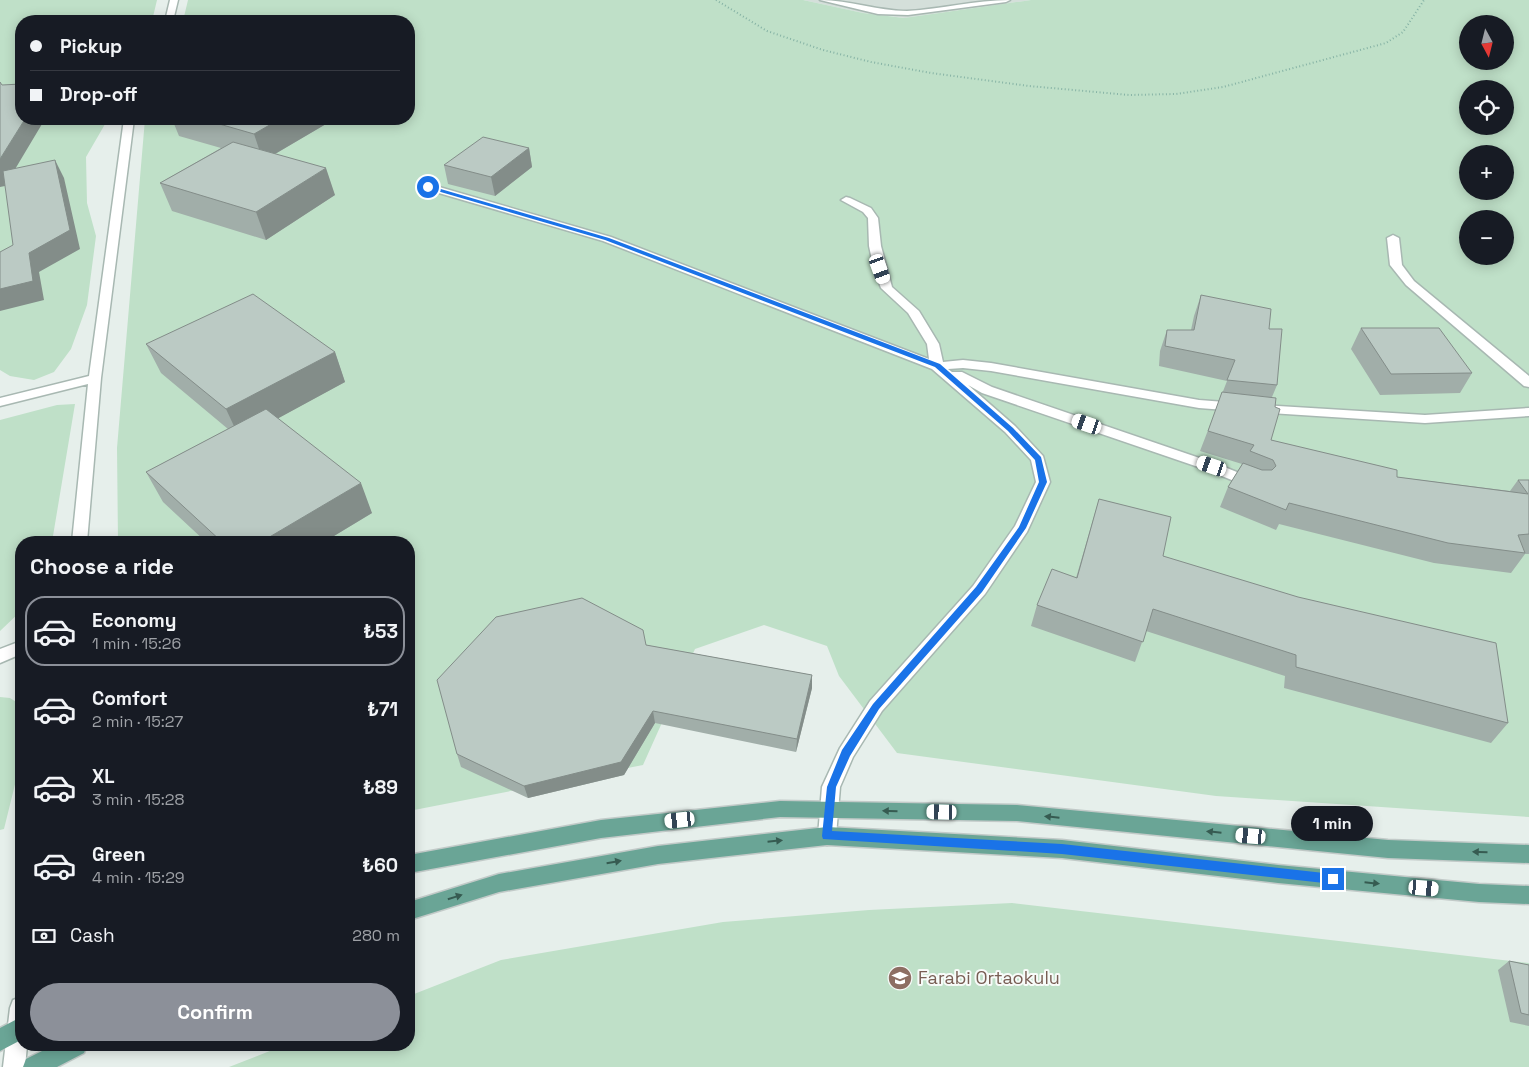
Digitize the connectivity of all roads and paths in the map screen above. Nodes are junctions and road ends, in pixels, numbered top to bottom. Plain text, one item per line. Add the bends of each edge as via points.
1 (174, 0) edge
2 (716, 0) edge
3 (824, 0) edge
4 (1006, 0) edge
5 (1424, 0) edge
6 (995, 1) edge
7 (170, 15) edge
8 (128, 125) edge
9 (428, 187) dead end
10 (846, 200) dead end
11 (1393, 238) dead end
12 (937, 366) junction
13 (95, 378) junction
14 (1529, 383) edge
15 (0, 402) edge
16 (1529, 412) edge
17 (1258, 486) edge
18 (80, 536) edge
19 (15, 650) edge
20 (0, 656) edge
21 (829, 810) junction
22 (827, 836) junction
23 (1529, 854) edge
24 (415, 863) edge
25 (1529, 895) edge
26 (415, 909) edge
27 (13, 1033) edge
28 (65, 1051) edge
29 (14, 1067) edge
30 (34, 1067) edge

1 - 7 street
2 - 5 path via 767,31 871,62 931,74 1028,86 1129,94 1176,94 1223,87 1386,43 1403,32
3 - 6 street via 893,13
4 - 6 street
8 - 13 street
9 - 12 street via 607,239
10 - 12 street via 866,210 873,218 875,246 887,288 913,311 933,344
11 - 14 street via 1396,265 1410,282
12 - 16 street via 991,367 1199,404 1246,408 1425,419
12 - 17 street via 987,390 1212,466
12 - 21 street via 1010,429 1038,459 1043,482 1022,528 979,590 876,706 846,753 832,787
13 - 15 street
13 - 18 street
19 - 20 street
21 - 22 street
23 -> 21 main road via 1388,850 1017,813
21 - 24 main road via 780,809 601,829
22 -> 25 main road via 1062,849 1278,874
26 -> 22 main road via 499,883 658,854
27 - 29 street
28 - 30 main road

